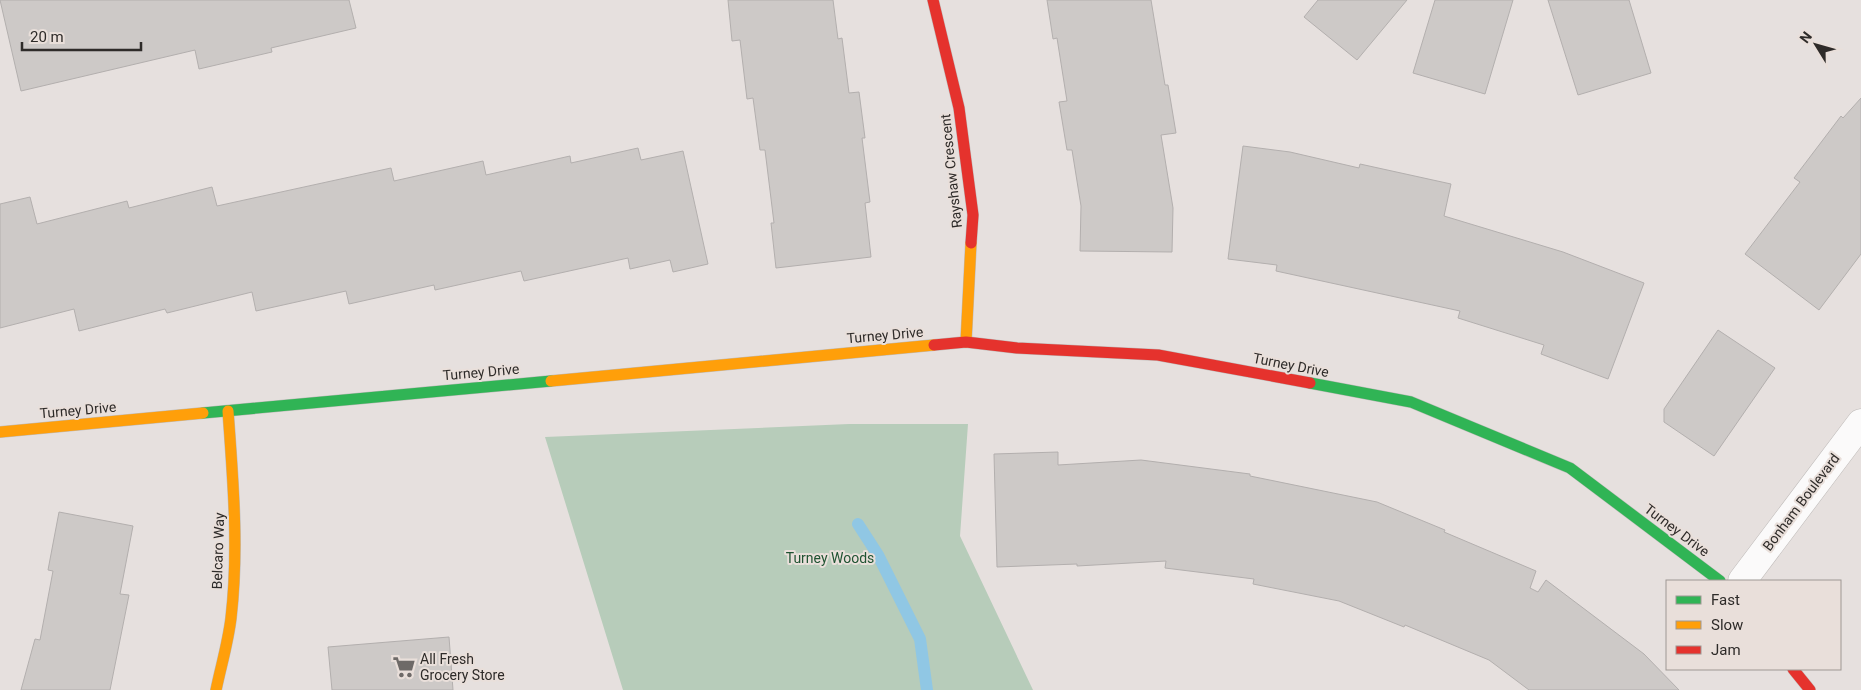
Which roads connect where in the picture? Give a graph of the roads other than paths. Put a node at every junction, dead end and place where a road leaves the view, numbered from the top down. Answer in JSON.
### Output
{"nodes":[{"id":1,"x":933,"y":0,"type":"edge"},
{"id":2,"x":966,"y":342,"type":"junction"},
{"id":3,"x":228,"y":411,"type":"junction"},
{"id":4,"x":1861,"y":423,"type":"edge"},
{"id":5,"x":0,"y":432,"type":"edge"},
{"id":6,"x":1719,"y":580,"type":"edge"},
{"id":7,"x":1743,"y":580,"type":"edge"},
{"id":8,"x":1794,"y":670,"type":"edge"},
{"id":9,"x":216,"y":690,"type":"edge"},
{"id":10,"x":1810,"y":690,"type":"edge"}],
"edges":[{"from":1,"to":2,"type":"street","name":"Rayshaw Crescent"},
{"from":2,"to":3,"type":"street","name":"Turney Drive"},
{"from":2,"to":6,"type":"street","name":"Turney Drive"},
{"from":3,"to":5,"type":"street","name":"Turney Drive"},
{"from":3,"to":9,"type":"street","name":"Belcaro Way"},
{"from":4,"to":7,"type":"street","name":"Bonham Boulevard"},
{"from":8,"to":10,"type":"street"}]}
